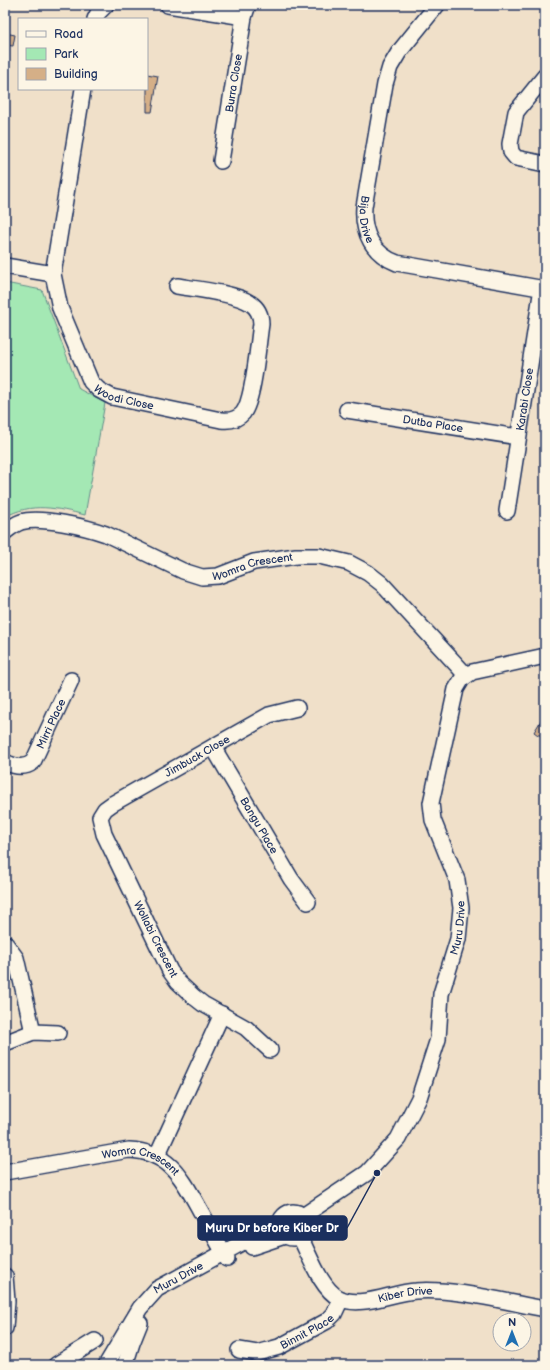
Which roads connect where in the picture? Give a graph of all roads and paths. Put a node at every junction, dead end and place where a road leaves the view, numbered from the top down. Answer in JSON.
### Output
{"nodes":[{"id":1,"x":168,"y":5,"type":"edge"},
{"id":2,"x":437,"y":5,"type":"edge"},
{"id":3,"x":246,"y":11,"type":"edge"},
{"id":4,"x":545,"y":76,"type":"edge"},
{"id":5,"x":83,"y":90,"type":"edge"},
{"id":6,"x":221,"y":161,"type":"dead end"},
{"id":7,"x":545,"y":164,"type":"edge"},
{"id":8,"x":5,"y":266,"type":"edge"},
{"id":9,"x":53,"y":274,"type":"junction"},
{"id":10,"x":177,"y":286,"type":"dead end"},
{"id":11,"x":544,"y":288,"type":"edge"},
{"id":12,"x":347,"y":410,"type":"dead end"},
{"id":13,"x":518,"y":437,"type":"junction"},
{"id":14,"x":507,"y":511,"type":"dead end"},
{"id":15,"x":5,"y":532,"type":"edge"},
{"id":16,"x":545,"y":656,"type":"edge"},
{"id":17,"x":466,"y":675,"type":"junction"},
{"id":18,"x":71,"y":680,"type":"dead end"},
{"id":19,"x":297,"y":708,"type":"dead end"},
{"id":20,"x":213,"y":747,"type":"junction"},
{"id":21,"x":5,"y":762,"type":"edge"},
{"id":22,"x":102,"y":813,"type":"joint"},
{"id":23,"x":308,"y":902,"type":"dead end"},
{"id":24,"x":5,"y":943,"type":"edge"},
{"id":25,"x":222,"y":1014,"type":"junction"},
{"id":26,"x":33,"y":1032,"type":"junction"},
{"id":27,"x":58,"y":1033,"type":"dead end"},
{"id":28,"x":5,"y":1043,"type":"edge"},
{"id":29,"x":270,"y":1050,"type":"dead end"},
{"id":30,"x":156,"y":1156,"type":"junction"},
{"id":31,"x":5,"y":1172,"type":"edge"},
{"id":32,"x":303,"y":1216,"type":"junction"},
{"id":33,"x":288,"y":1232,"type":"junction"},
{"id":34,"x":225,"y":1256,"type":"junction"},
{"id":35,"x":5,"y":1276,"type":"edge"},
{"id":36,"x":342,"y":1299,"type":"junction"},
{"id":37,"x":545,"y":1309,"type":"edge"},
{"id":38,"x":5,"y":1328,"type":"edge"},
{"id":39,"x":95,"y":1341,"type":"dead end"},
{"id":40,"x":239,"y":1350,"type":"dead end"},
{"id":41,"x":56,"y":1365,"type":"edge"},
{"id":42,"x":106,"y":1365,"type":"edge"},
{"id":43,"x":125,"y":1365,"type":"edge"}],
"edges":[{"from":1,"to":3,"type":"street"},
{"from":2,"to":11,"type":"street","name":"Bija Drive"},
{"from":3,"to":6,"type":"street","name":"Burra Close"},
{"from":4,"to":7,"type":"street"},
{"from":5,"to":9,"type":"street","name":"Woodi Close"},
{"from":8,"to":9,"type":"street"},
{"from":9,"to":10,"type":"street","name":"Woodi Close"},
{"from":11,"to":13,"type":"street","name":"Karabi Close"},
{"from":12,"to":13,"type":"street","name":"Dutba Place"},
{"from":13,"to":14,"type":"street","name":"Karabi Close"},
{"from":15,"to":17,"type":"street","name":"Womra Crescent"},
{"from":16,"to":17,"type":"street"},
{"from":17,"to":32,"type":"street","name":"Muru Drive"},
{"from":18,"to":21,"type":"street","name":"Mirri Place"},
{"from":19,"to":20,"type":"street","name":"Jimbuck Close"},
{"from":20,"to":22,"type":"street","name":"Jimbuck Close"},
{"from":20,"to":23,"type":"street","name":"Bangu Place"},
{"from":22,"to":25,"type":"street","name":"Wollabi Crescent"},
{"from":24,"to":26,"type":"street"},
{"from":25,"to":29,"type":"street","name":"Wollabi Crescent"},
{"from":25,"to":30,"type":"street"},
{"from":26,"to":27,"type":"street"},
{"from":26,"to":28,"type":"street"},
{"from":30,"to":31,"type":"street","name":"Womra Crescent"},
{"from":30,"to":34,"type":"street","name":"Womra Crescent"},
{"from":32,"to":33,"type":"street"},
{"from":32,"to":33,"type":"street","name":"Muru Drive"},
{"from":33,"to":34,"type":"street","name":"Muru Drive"},
{"from":33,"to":36,"type":"street","name":"Kiber Drive"},
{"from":34,"to":42,"type":"street","name":"Muru Drive"},
{"from":34,"to":43,"type":"street","name":"Muru Drive"},
{"from":35,"to":38,"type":"street"},
{"from":36,"to":37,"type":"street","name":"Kiber Drive"},
{"from":36,"to":40,"type":"street","name":"Binnit Place"},
{"from":39,"to":41,"type":"street"}]}
